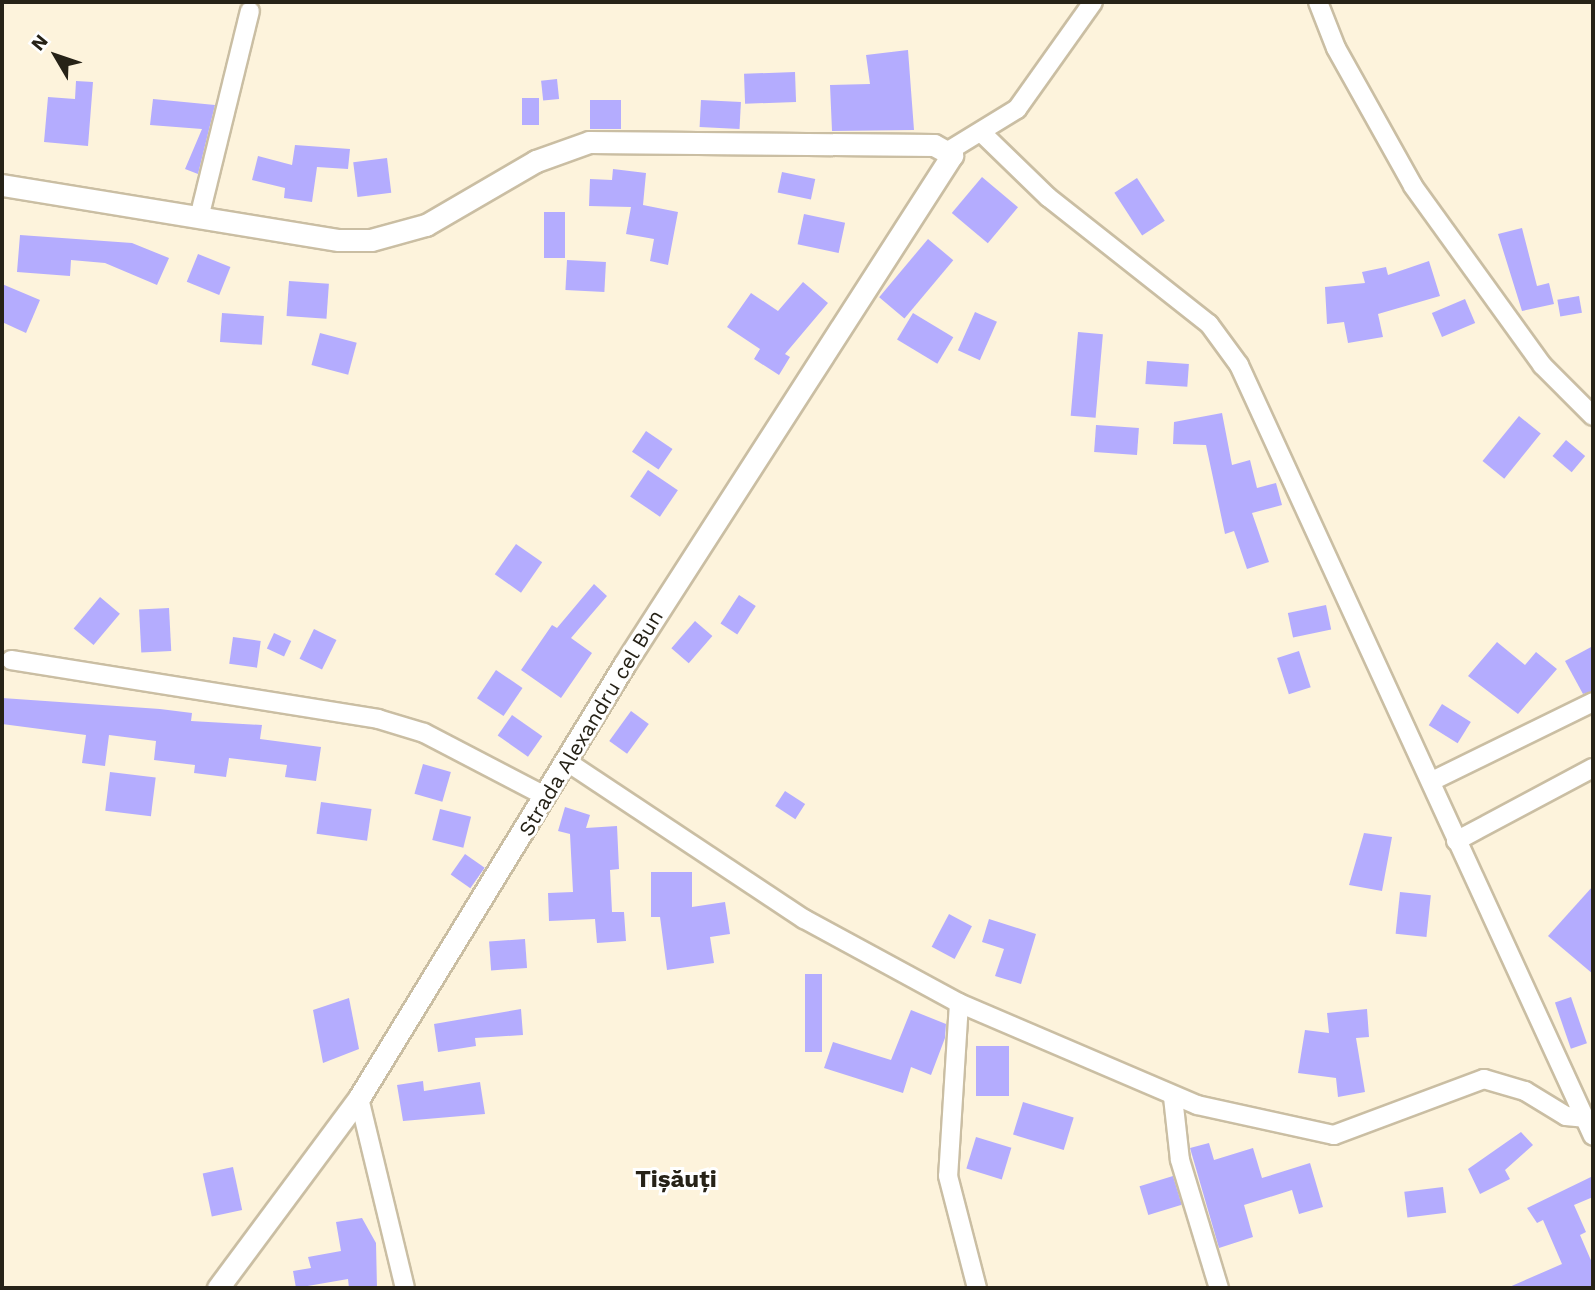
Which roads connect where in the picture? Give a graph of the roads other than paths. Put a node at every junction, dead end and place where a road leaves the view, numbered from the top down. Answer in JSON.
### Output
{"nodes":[{"id":1,"x":1093,"y":2,"type":"edge"},
{"id":2,"x":1318,"y":2,"type":"edge"},
{"id":3,"x":250,"y":11,"type":"dead end"},
{"id":4,"x":984,"y":135,"type":"junction"},
{"id":5,"x":950,"y":150,"type":"junction"},
{"id":6,"x":2,"y":185,"type":"edge"},
{"id":7,"x":200,"y":214,"type":"junction"},
{"id":8,"x":1593,"y":415,"type":"edge"},
{"id":9,"x":11,"y":660,"type":"dead end"},
{"id":10,"x":1593,"y":702,"type":"edge"},
{"id":11,"x":566,"y":761,"type":"junction"},
{"id":12,"x":1593,"y":768,"type":"edge"},
{"id":13,"x":1432,"y":780,"type":"junction"},
{"id":14,"x":545,"y":796,"type":"junction"},
{"id":15,"x":1456,"y":841,"type":"junction"},
{"id":16,"x":959,"y":1003,"type":"junction"},
{"id":17,"x":1173,"y":1097,"type":"junction"},
{"id":18,"x":359,"y":1098,"type":"junction"},
{"id":19,"x":1584,"y":1118,"type":"junction"},
{"id":20,"x":1593,"y":1136,"type":"edge"},
{"id":21,"x":218,"y":1288,"type":"edge"},
{"id":22,"x":405,"y":1288,"type":"edge"},
{"id":23,"x":977,"y":1288,"type":"edge"},
{"id":24,"x":1219,"y":1288,"type":"edge"}],
"edges":[{"from":1,"to":4,"type":"street"},
{"from":2,"to":8,"type":"street"},
{"from":3,"to":7,"type":"street"},
{"from":4,"to":5,"type":"street"},
{"from":4,"to":13,"type":"street"},
{"from":5,"to":7,"type":"street"},
{"from":5,"to":11,"type":"street","name":"Strada Alexandru cel Bun"},
{"from":6,"to":7,"type":"street"},
{"from":9,"to":14,"type":"street"},
{"from":10,"to":13,"type":"street"},
{"from":11,"to":14,"type":"street","name":"Strada Alexandru cel Bun"},
{"from":11,"to":16,"type":"street"},
{"from":12,"to":15,"type":"street"},
{"from":13,"to":15,"type":"street"},
{"from":14,"to":18,"type":"street","name":"Strada Alexandru cel Bun"},
{"from":15,"to":19,"type":"street"},
{"from":16,"to":17,"type":"street"},
{"from":16,"to":23,"type":"street"},
{"from":17,"to":19,"type":"street"},
{"from":17,"to":24,"type":"street"},
{"from":18,"to":21,"type":"street","name":"Strada Alexandru cel Bun"},
{"from":18,"to":22,"type":"street"},
{"from":19,"to":20,"type":"street"}]}
